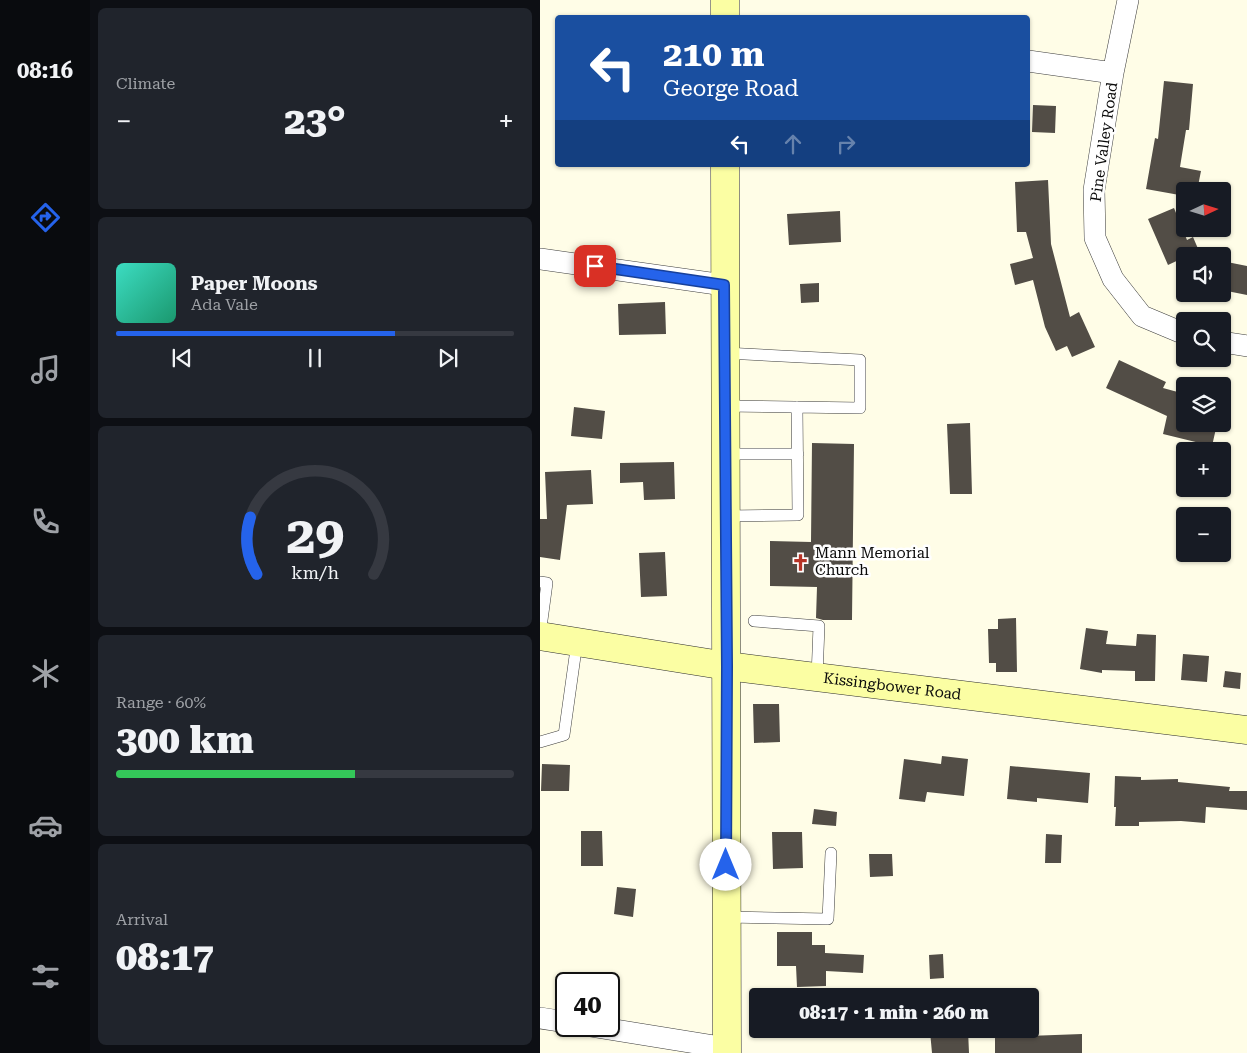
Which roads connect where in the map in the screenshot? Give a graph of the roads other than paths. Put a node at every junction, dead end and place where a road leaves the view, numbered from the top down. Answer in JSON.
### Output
{"nodes":[{"id":1,"x":725,"y":0,"type":"edge"},
{"id":2,"x":1128,"y":0,"type":"edge"},
{"id":3,"x":725,"y":15,"type":"edge"},
{"id":4,"x":1030,"y":61,"type":"edge"},
{"id":5,"x":1113,"y":72,"type":"junction"},
{"id":6,"x":725,"y":167,"type":"edge"},
{"id":7,"x":540,"y":258,"type":"edge"},
{"id":8,"x":724,"y":285,"type":"junction"},
{"id":9,"x":1176,"y":330,"type":"edge"},
{"id":10,"x":1231,"y":343,"type":"edge"},
{"id":11,"x":1247,"y":346,"type":"edge"},
{"id":12,"x":725,"y":353,"type":"junction"},
{"id":13,"x":725,"y":406,"type":"junction"},
{"id":14,"x":797,"y":407,"type":"junction"},
{"id":15,"x":725,"y":454,"type":"junction"},
{"id":16,"x":798,"y":454,"type":"junction"},
{"id":17,"x":726,"y":516,"type":"junction"},
{"id":18,"x":540,"y":582,"type":"edge"},
{"id":19,"x":754,"y":621,"type":"dead end"},
{"id":20,"x":540,"y":635,"type":"edge"},
{"id":21,"x":577,"y":642,"type":"junction"},
{"id":22,"x":727,"y":666,"type":"junction"},
{"id":23,"x":817,"y":677,"type":"junction"},
{"id":24,"x":1247,"y":730,"type":"edge"},
{"id":25,"x":540,"y":742,"type":"edge"},
{"id":26,"x":831,"y":853,"type":"dead end"},
{"id":27,"x":726,"y":917,"type":"junction"},
{"id":28,"x":540,"y":1018,"type":"edge"},
{"id":29,"x":555,"y":1020,"type":"edge"},
{"id":30,"x":620,"y":1031,"type":"edge"},
{"id":31,"x":727,"y":1051,"type":"edge"}],
"edges":[{"from":1,"to":3,"type":"street"},
{"from":2,"to":5,"type":"street","name":"Pine Valley Road"},
{"from":4,"to":5,"type":"street"},
{"from":5,"to":9,"type":"street","name":"Pine Valley Road"},
{"from":6,"to":8,"type":"street"},
{"from":7,"to":8,"type":"street"},
{"from":8,"to":12,"type":"street"},
{"from":10,"to":11,"type":"street"},
{"from":12,"to":13,"type":"street"},
{"from":12,"to":14,"type":"lane"},
{"from":13,"to":14,"type":"lane"},
{"from":13,"to":15,"type":"street"},
{"from":14,"to":16,"type":"lane"},
{"from":15,"to":16,"type":"lane"},
{"from":15,"to":17,"type":"street"},
{"from":16,"to":17,"type":"lane"},
{"from":17,"to":22,"type":"street"},
{"from":18,"to":20,"type":"lane"},
{"from":19,"to":23,"type":"lane"},
{"from":20,"to":21,"type":"street","name":"Kissingbower Road"},
{"from":21,"to":22,"type":"street","name":"Kissingbower Road"},
{"from":21,"to":25,"type":"lane"},
{"from":22,"to":23,"type":"street","name":"Kissingbower Road"},
{"from":22,"to":27,"type":"street"},
{"from":23,"to":24,"type":"street","name":"Kissingbower Road"},
{"from":26,"to":27,"type":"lane"},
{"from":27,"to":31,"type":"street"},
{"from":28,"to":29,"type":"street"},
{"from":30,"to":31,"type":"street"}]}
